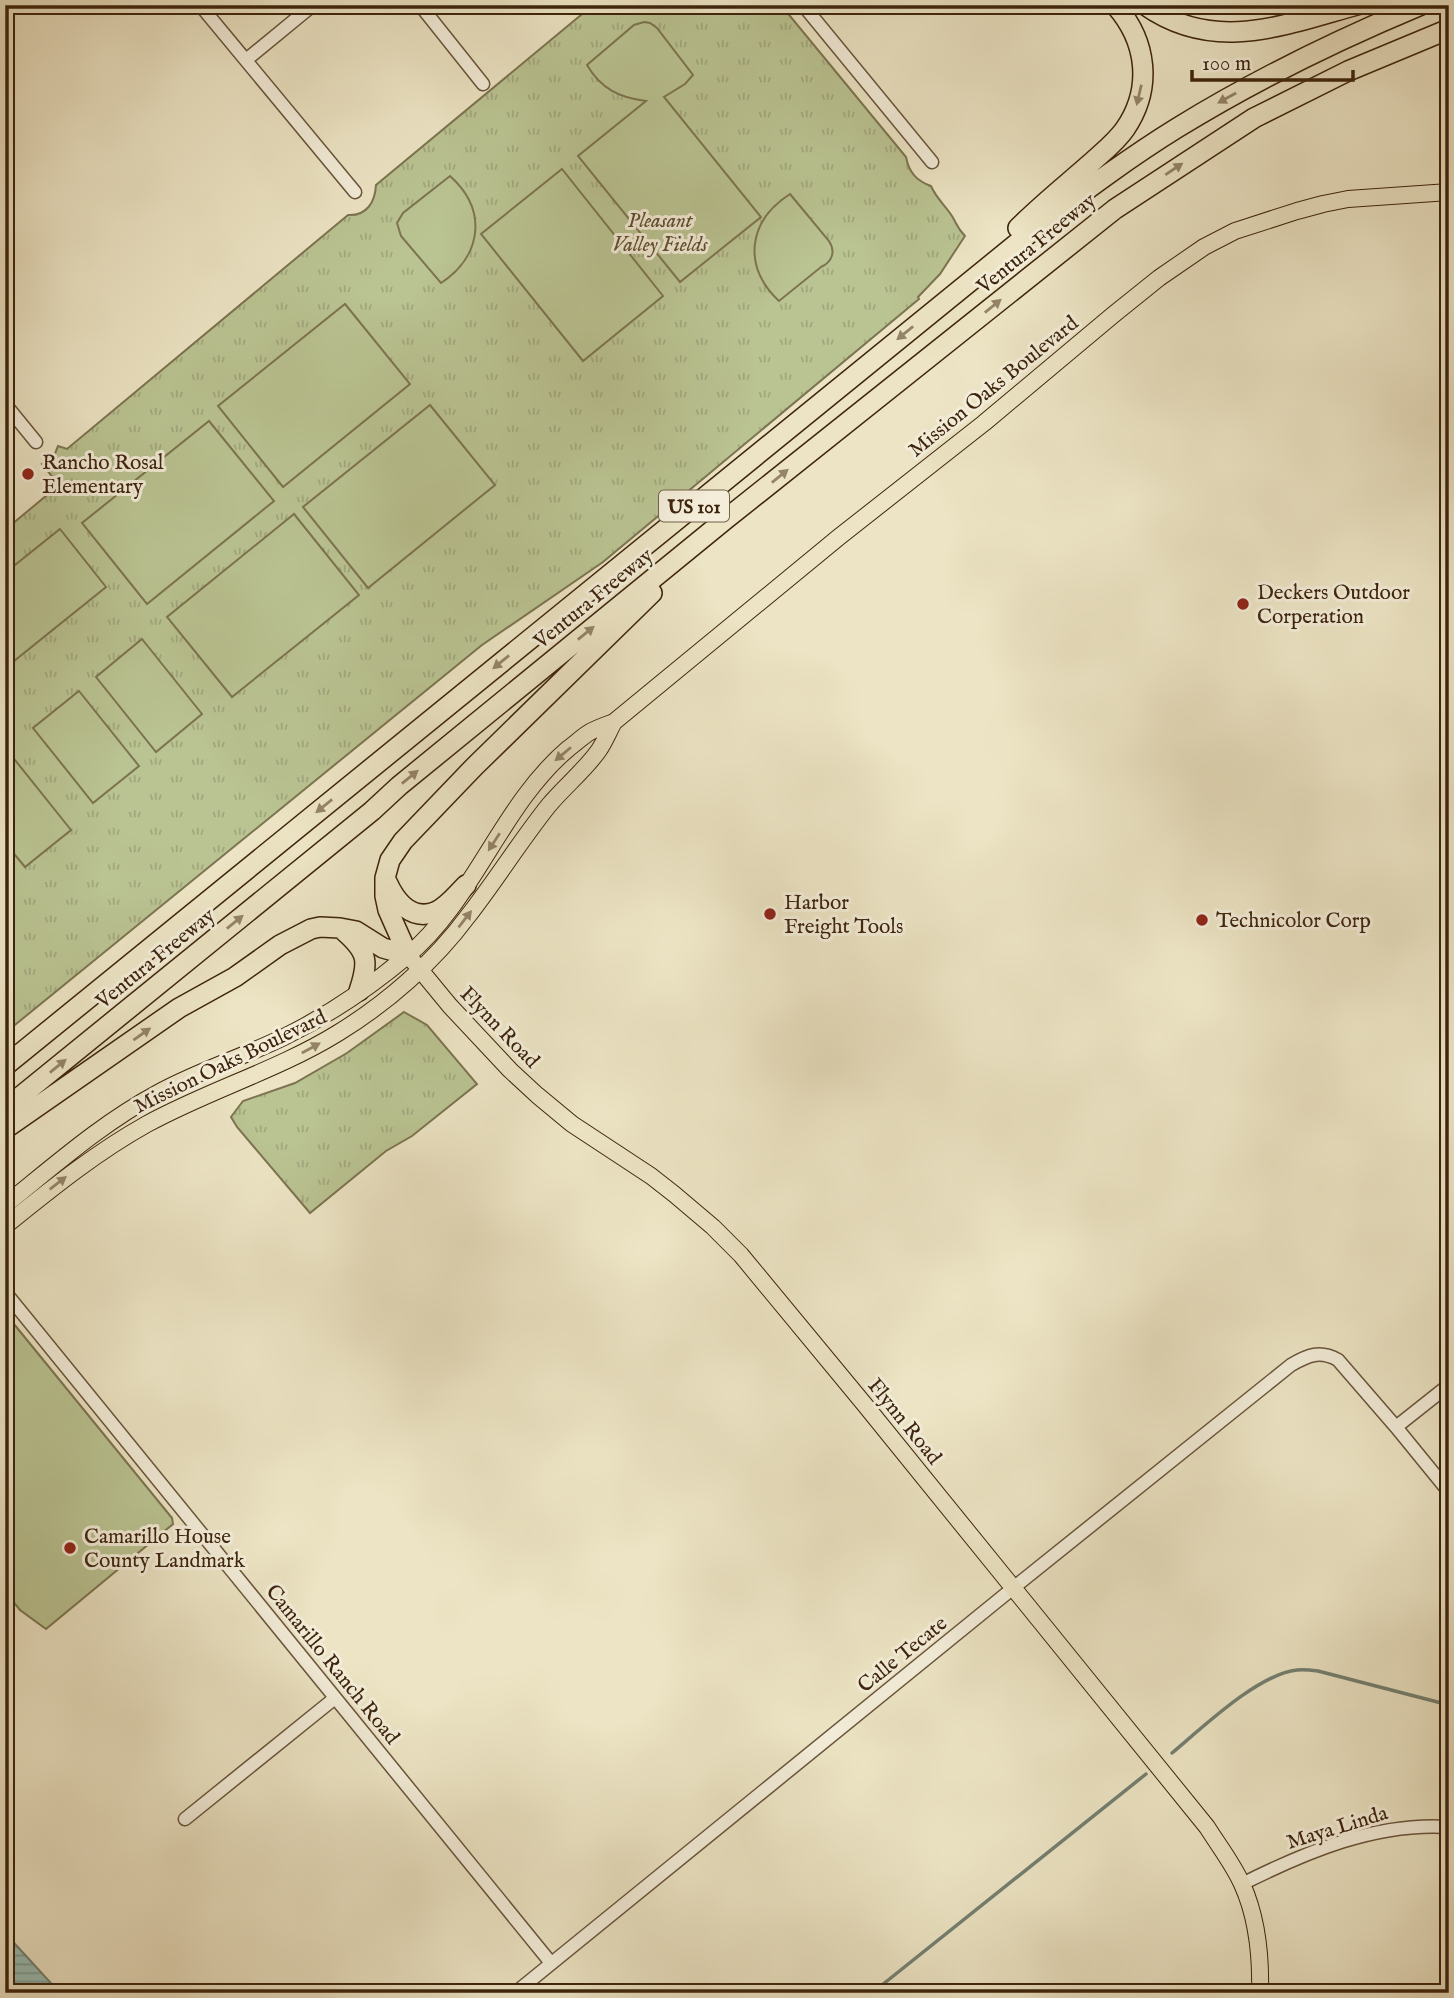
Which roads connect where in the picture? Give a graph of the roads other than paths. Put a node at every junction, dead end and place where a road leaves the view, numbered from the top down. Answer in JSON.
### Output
{"nodes":[{"id":1,"x":200,"y":5,"type":"edge"},
{"id":2,"x":313,"y":5,"type":"edge"},
{"id":3,"x":420,"y":5,"type":"edge"},
{"id":4,"x":803,"y":5,"type":"edge"},
{"id":5,"x":1115,"y":5,"type":"edge"},
{"id":6,"x":1145,"y":5,"type":"edge"},
{"id":7,"x":1357,"y":5,"type":"edge"},
{"id":8,"x":1421,"y":5,"type":"edge"},
{"id":9,"x":1449,"y":29,"type":"edge"},
{"id":10,"x":246,"y":60,"type":"junction"},
{"id":11,"x":483,"y":84,"type":"dead end"},
{"id":12,"x":932,"y":162,"type":"dead end"},
{"id":13,"x":355,"y":192,"type":"dead end"},
{"id":14,"x":1449,"y":192,"type":"edge"},
{"id":15,"x":940,"y":305,"type":"junction"},
{"id":16,"x":5,"y":404,"type":"edge"},
{"id":17,"x":36,"y":442,"type":"dead end"},
{"id":18,"x":726,"y":519,"type":"junction"},
{"id":19,"x":614,"y":722,"type":"junction"},
{"id":20,"x":385,"y":878,"type":"junction"},
{"id":21,"x":466,"y":886,"type":"junction"},
{"id":22,"x":340,"y":928,"type":"junction"},
{"id":23,"x":414,"y":962,"type":"junction"},
{"id":24,"x":359,"y":991,"type":"junction"},
{"id":25,"x":5,"y":1066,"type":"edge"},
{"id":26,"x":5,"y":1109,"type":"edge"},
{"id":27,"x":5,"y":1129,"type":"edge"},
{"id":28,"x":5,"y":1205,"type":"edge"},
{"id":29,"x":5,"y":1226,"type":"edge"},
{"id":30,"x":5,"y":1292,"type":"edge"},
{"id":31,"x":1449,"y":1385,"type":"edge"},
{"id":32,"x":1396,"y":1427,"type":"junction"},
{"id":33,"x":1449,"y":1492,"type":"edge"},
{"id":34,"x":1012,"y":1589,"type":"junction"},
{"id":35,"x":335,"y":1698,"type":"junction"},
{"id":36,"x":185,"y":1819,"type":"dead end"},
{"id":37,"x":1449,"y":1826,"type":"edge"},
{"id":38,"x":1242,"y":1884,"type":"junction"},
{"id":39,"x":551,"y":1963,"type":"junction"},
{"id":40,"x":515,"y":1993,"type":"edge"},
{"id":41,"x":1260,"y":1993,"type":"edge"}],
"edges":[{"from":1,"to":10,"type":"street"},
{"from":2,"to":10,"type":"street"},
{"from":3,"to":11,"type":"street"},
{"from":4,"to":12,"type":"street"},
{"from":5,"to":15,"type":"highway","one_way":true},
{"from":6,"to":7,"type":"highway"},
{"from":8,"to":15,"type":"highway","name":"Ventura Freeway","number":"US 101","one_way":true},
{"from":18,"to":9,"type":"highway","name":"Ventura Freeway","number":"US 101","one_way":true},
{"from":10,"to":13,"type":"street"},
{"from":14,"to":19,"type":"main road","name":"Mission Oaks Boulevard"},
{"from":15,"to":25,"type":"highway","name":"Ventura Freeway","number":"US 101","one_way":true},
{"from":16,"to":17,"type":"street"},
{"from":18,"to":20,"type":"highway"},
{"from":26,"to":18,"type":"highway","name":"Ventura Freeway","number":"US 101","one_way":true},
{"from":19,"to":21,"type":"main road","name":"Mission Oaks Boulevard","one_way":true},
{"from":23,"to":19,"type":"main road","name":"Mission Oaks Boulevard","one_way":true},
{"from":20,"to":21,"type":"highway"},
{"from":20,"to":23,"type":"highway"},
{"from":21,"to":23,"type":"main road","name":"Mission Oaks Boulevard"},
{"from":22,"to":23,"type":"highway"},
{"from":22,"to":24,"type":"highway"},
{"from":27,"to":22,"type":"highway","one_way":true},
{"from":23,"to":24,"type":"main road","name":"Mission Oaks Boulevard"},
{"from":29,"to":23,"type":"main road","name":"Mission Oaks Boulevard","one_way":true},
{"from":23,"to":34,"type":"main road","name":"Flynn Road"},
{"from":24,"to":28,"type":"main road","name":"Mission Oaks Boulevard"},
{"from":30,"to":35,"type":"street","name":"Camarillo Ranch Road"},
{"from":31,"to":32,"type":"street"},
{"from":32,"to":33,"type":"street"},
{"from":32,"to":34,"type":"street","name":"Calle Tecate"},
{"from":34,"to":38,"type":"main road","name":"Flynn Road"},
{"from":34,"to":39,"type":"street","name":"Calle Tecate"},
{"from":35,"to":36,"type":"street"},
{"from":35,"to":39,"type":"street","name":"Camarillo Ranch Road"},
{"from":37,"to":38,"type":"street","name":"Maya Linda"},
{"from":38,"to":41,"type":"main road","name":"Flynn Road"},
{"from":39,"to":40,"type":"street","name":"Calle Tecate"}]}
